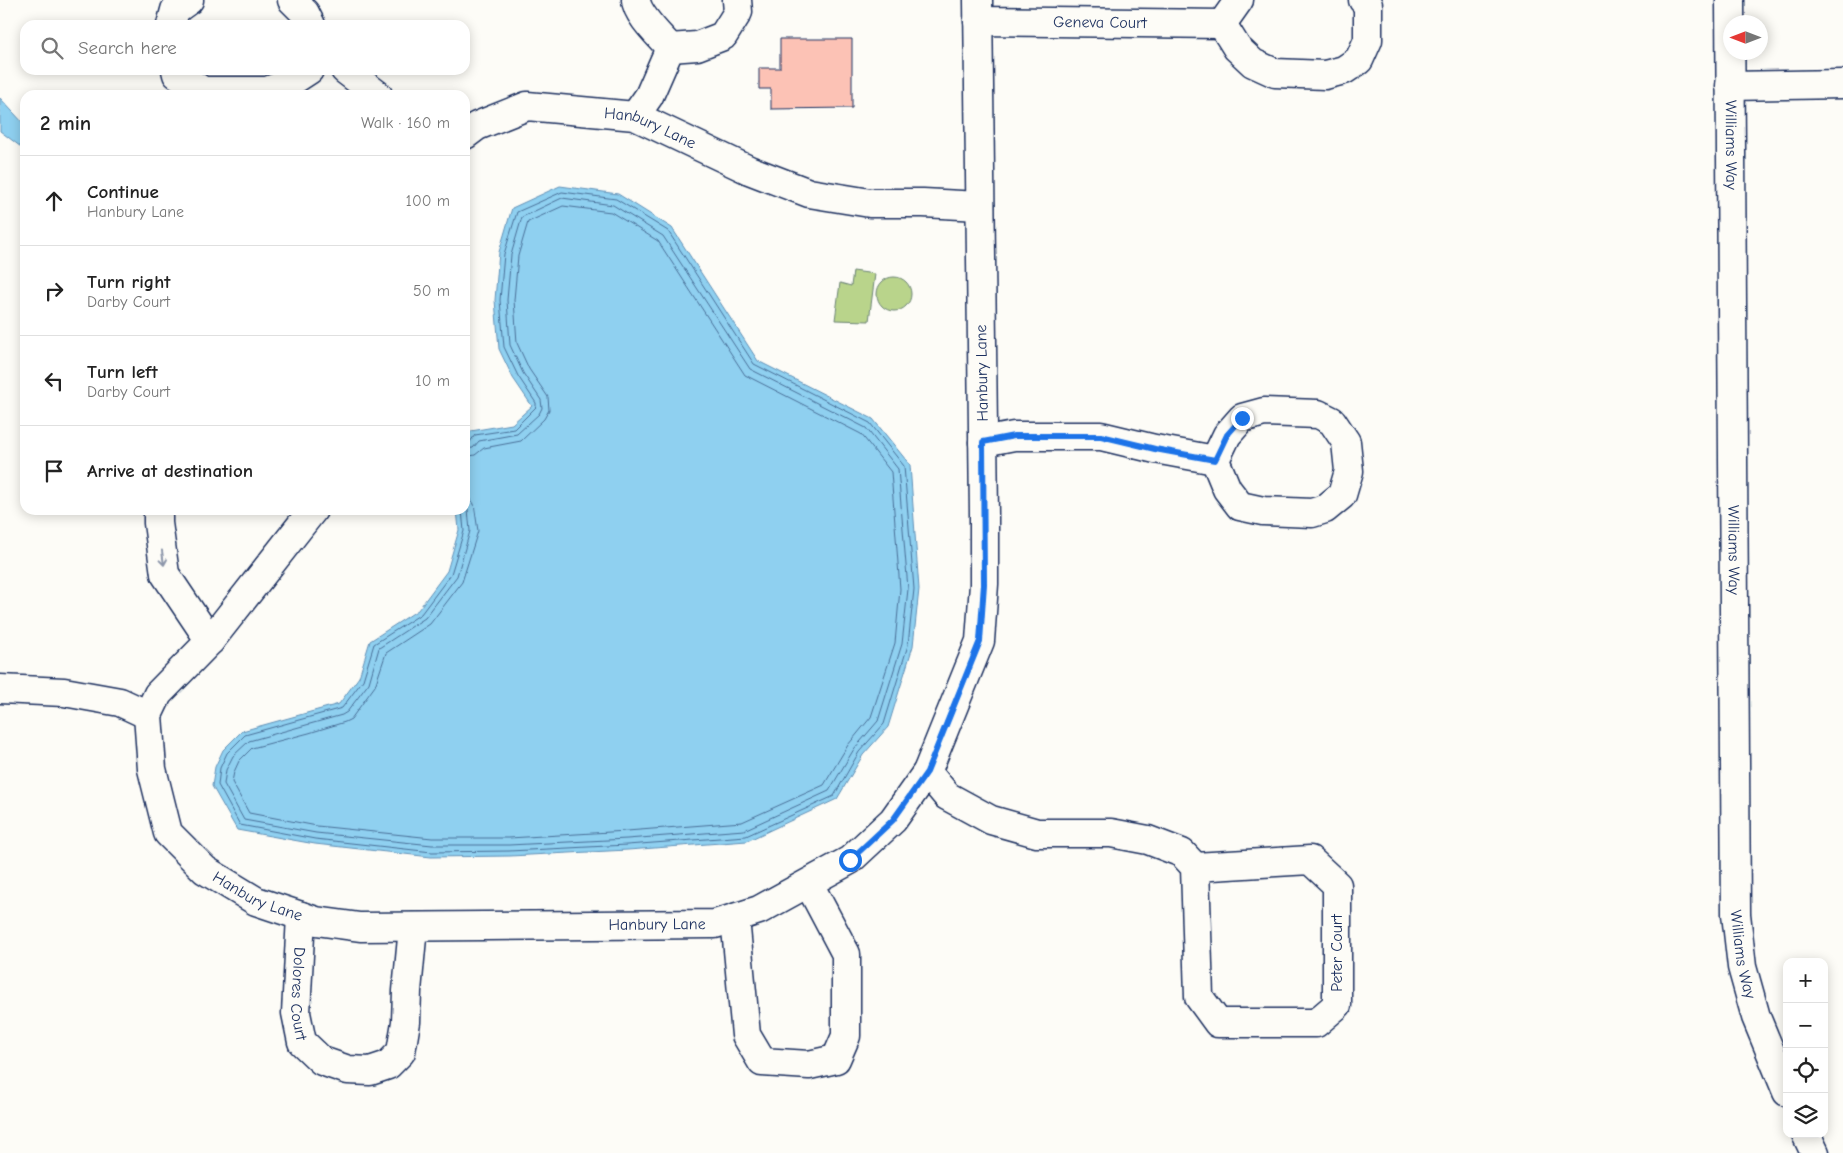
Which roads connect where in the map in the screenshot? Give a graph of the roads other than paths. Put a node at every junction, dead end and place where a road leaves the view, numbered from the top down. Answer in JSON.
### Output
{"nodes":[{"id":1,"x":189,"y":0,"type":"edge"},
{"id":2,"x":292,"y":0,"type":"edge"},
{"id":3,"x":636,"y":0,"type":"edge"},
{"id":4,"x":737,"y":0,"type":"edge"},
{"id":5,"x":1239,"y":0,"type":"edge"},
{"id":6,"x":1363,"y":0,"type":"edge"},
{"id":7,"x":1730,"y":0,"type":"edge"},
{"id":8,"x":978,"y":11,"type":"edge"},
{"id":9,"x":172,"y":20,"type":"edge"},
{"id":10,"x":308,"y":20,"type":"edge"},
{"id":11,"x":1222,"y":24,"type":"junction"},
{"id":12,"x":670,"y":48,"type":"junction"},
{"id":13,"x":179,"y":75,"type":"edge"},
{"id":14,"x":301,"y":75,"type":"edge"},
{"id":15,"x":352,"y":75,"type":"edge"},
{"id":16,"x":1843,"y":84,"type":"edge"},
{"id":17,"x":1730,"y":86,"type":"junction"},
{"id":18,"x":201,"y":90,"type":"edge"},
{"id":19,"x":270,"y":90,"type":"edge"},
{"id":20,"x":371,"y":90,"type":"edge"},
{"id":21,"x":635,"y":116,"type":"junction"},
{"id":22,"x":470,"y":131,"type":"edge"},
{"id":23,"x":980,"y":206,"type":"junction"},
{"id":24,"x":983,"y":442,"type":"junction"},
{"id":25,"x":1215,"y":460,"type":"junction"},
{"id":26,"x":158,"y":515,"type":"edge"},
{"id":27,"x":309,"y":515,"type":"edge"},
{"id":28,"x":210,"y":641,"type":"junction"},
{"id":29,"x":0,"y":689,"type":"edge"},
{"id":30,"x":148,"y":715,"type":"junction"},
{"id":31,"x":927,"y":772,"type":"junction"},
{"id":32,"x":1195,"y":866,"type":"junction"},
{"id":33,"x":809,"y":884,"type":"junction"},
{"id":34,"x":301,"y":916,"type":"junction"},
{"id":35,"x":735,"y":918,"type":"junction"},
{"id":36,"x":413,"y":927,"type":"junction"},
{"id":37,"x":1783,"y":1082,"type":"edge"},
{"id":38,"x":1808,"y":1138,"type":"edge"},
{"id":39,"x":1815,"y":1153,"type":"edge"}],
"edges":[{"from":1,"to":9,"type":"street"},
{"from":2,"to":10,"type":"street"},
{"from":3,"to":12,"type":"street"},
{"from":4,"to":12,"type":"street"},
{"from":5,"to":11,"type":"street"},
{"from":6,"to":11,"type":"street"},
{"from":7,"to":17,"type":"street","name":"Williams Way"},
{"from":8,"to":11,"type":"street","name":"Geneva Court"},
{"from":8,"to":23,"type":"street","name":"Hanbury Lane"},
{"from":12,"to":21,"type":"street"},
{"from":13,"to":18,"type":"street"},
{"from":14,"to":19,"type":"street"},
{"from":15,"to":20,"type":"street"},
{"from":16,"to":17,"type":"street"},
{"from":17,"to":37,"type":"street","name":"Williams Way"},
{"from":21,"to":22,"type":"street","name":"Hanbury Lane"},
{"from":21,"to":23,"type":"street","name":"Hanbury Lane"},
{"from":23,"to":24,"type":"street","name":"Hanbury Lane"},
{"from":24,"to":25,"type":"street"},
{"from":24,"to":31,"type":"street","name":"Hanbury Lane"},
{"from":25,"to":25,"type":"street"},
{"from":26,"to":28,"type":"street","one_way":true},
{"from":27,"to":28,"type":"street"},
{"from":28,"to":30,"type":"street"},
{"from":29,"to":30,"type":"street"},
{"from":30,"to":34,"type":"street","name":"Hanbury Lane"},
{"from":31,"to":32,"type":"street"},
{"from":31,"to":33,"type":"street","name":"Hanbury Lane"},
{"from":32,"to":32,"type":"street","name":"Peter Court"},
{"from":33,"to":35,"type":"street","name":"Hanbury Lane"},
{"from":33,"to":35,"type":"street"},
{"from":34,"to":36,"type":"street","name":"Hanbury Lane"},
{"from":34,"to":36,"type":"street","name":"Dolores Court"},
{"from":35,"to":36,"type":"street","name":"Hanbury Lane"},
{"from":38,"to":39,"type":"street"}]}
